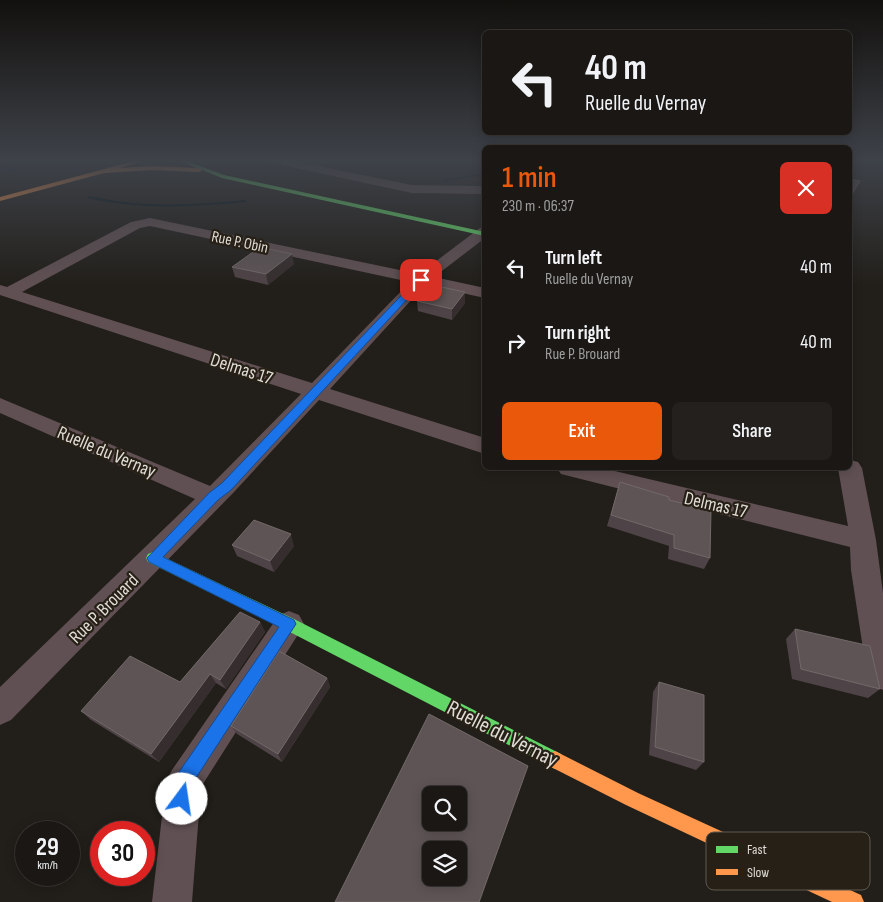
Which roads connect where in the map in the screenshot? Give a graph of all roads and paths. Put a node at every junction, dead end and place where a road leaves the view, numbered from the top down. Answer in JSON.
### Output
{"nodes":[{"id":1,"x":340,"y":202,"type":"edge"},
{"id":2,"x":482,"y":232,"type":"edge"},
{"id":3,"x":482,"y":234,"type":"edge"},
{"id":4,"x":421,"y":280,"type":"junction"},
{"id":5,"x":5,"y":291,"type":"edge"},
{"id":6,"x":482,"y":293,"type":"edge"},
{"id":7,"x":315,"y":392,"type":"junction"},
{"id":8,"x":6,"y":414,"type":"edge"},
{"id":9,"x":482,"y":445,"type":"edge"},
{"id":10,"x":577,"y":470,"type":"edge"},
{"id":11,"x":850,"y":470,"type":"edge"},
{"id":12,"x":213,"y":497,"type":"junction"},
{"id":13,"x":863,"y":540,"type":"junction"},
{"id":14,"x":153,"y":558,"type":"junction"},
{"id":15,"x":289,"y":624,"type":"junction"},
{"id":16,"x":883,"y":675,"type":"edge"},
{"id":17,"x":0,"y":709,"type":"edge"},
{"id":18,"x":706,"y":833,"type":"edge"},
{"id":19,"x":828,"y":890,"type":"edge"},
{"id":20,"x":172,"y":902,"type":"edge"},
{"id":21,"x":854,"y":902,"type":"edge"}],
"edges":[{"from":1,"to":2,"type":"main road"},
{"from":3,"to":4,"type":"street","name":"Rue P. Brouard"},
{"from":4,"to":5,"type":"street","name":"Rue P. Obin"},
{"from":4,"to":6,"type":"street","name":"Rue P. Obin"},
{"from":4,"to":7,"type":"street","name":"Rue P. Brouard"},
{"from":5,"to":7,"type":"street","name":"Delmas 17"},
{"from":7,"to":9,"type":"street","name":"Delmas 17"},
{"from":7,"to":12,"type":"street","name":"Rue P. Brouard"},
{"from":8,"to":12,"type":"street","name":"Ruelle du Vernay"},
{"from":10,"to":13,"type":"street","name":"Delmas 17"},
{"from":11,"to":13,"type":"street"},
{"from":12,"to":14,"type":"street","name":"Rue P. Brouard"},
{"from":13,"to":16,"type":"street"},
{"from":14,"to":15,"type":"main road","name":"Ruelle du Vernay"},
{"from":14,"to":17,"type":"street","name":"Rue P. Brouard"},
{"from":15,"to":18,"type":"main road","name":"Ruelle du Vernay"},
{"from":15,"to":20,"type":"street"},
{"from":19,"to":21,"type":"main road","name":"Ruelle du Vernay"}]}
